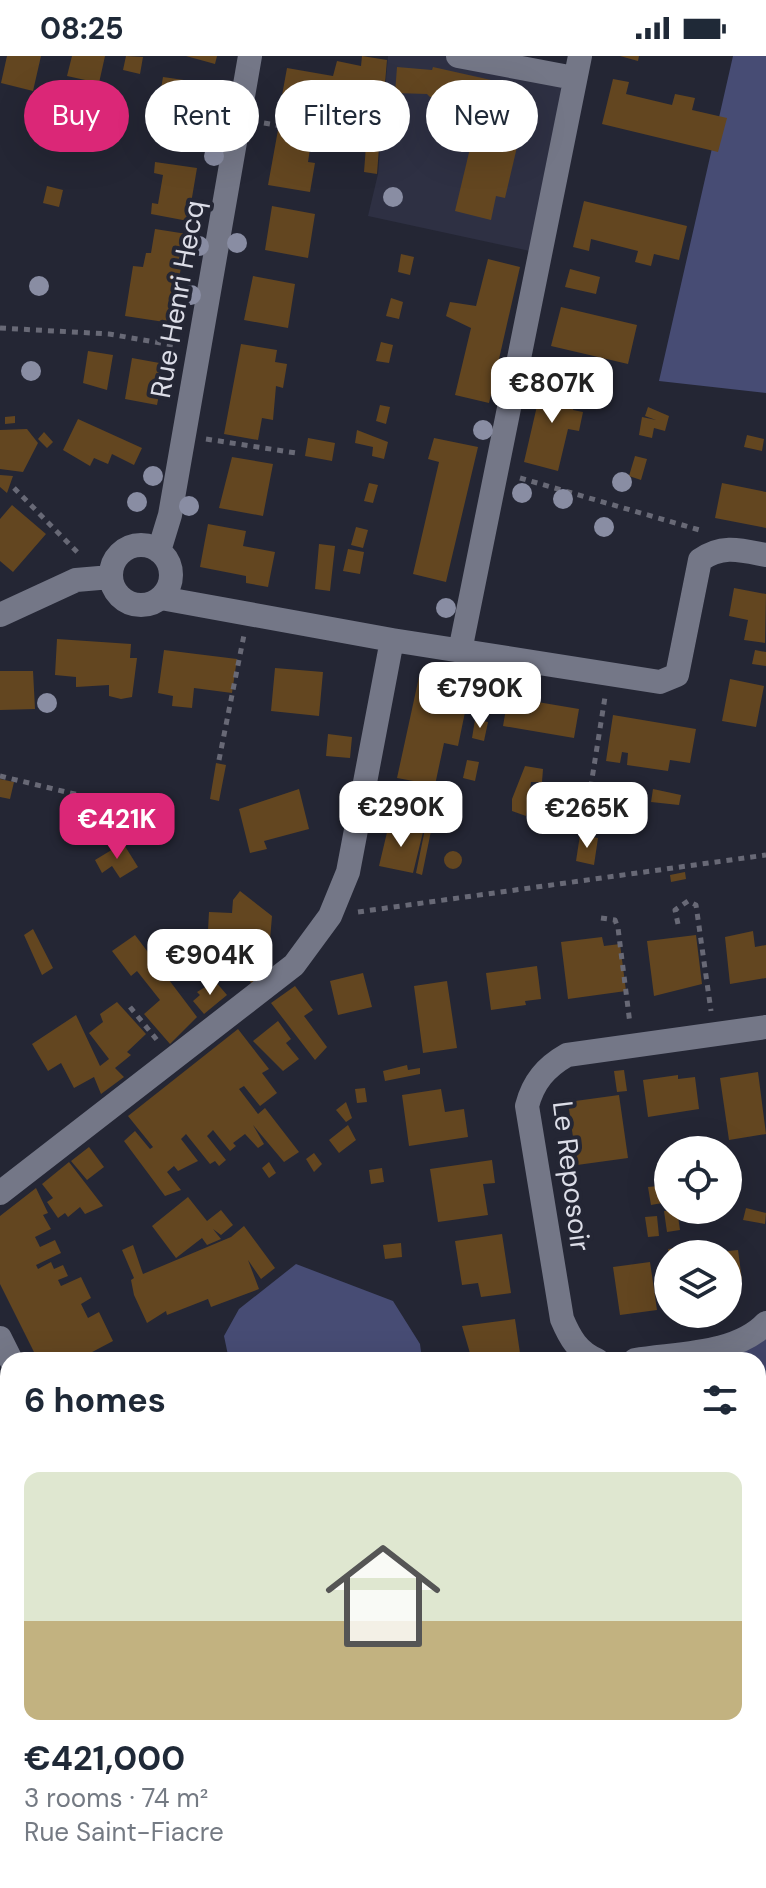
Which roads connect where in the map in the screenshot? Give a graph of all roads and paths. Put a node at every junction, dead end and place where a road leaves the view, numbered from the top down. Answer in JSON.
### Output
{"nodes":[{"id":1,"x":250,"y":56,"type":"edge"},
{"id":2,"x":458,"y":56,"type":"edge"},
{"id":3,"x":577,"y":67,"type":"edge"},
{"id":4,"x":246,"y":80,"type":"edge"},
{"id":5,"x":233,"y":152,"type":"edge"},
{"id":6,"x":0,"y":328,"type":"edge"},
{"id":7,"x":199,"y":350,"type":"junction"},
{"id":8,"x":183,"y":436,"type":"junction"},
{"id":9,"x":296,"y":453,"type":"dead end"},
{"id":10,"x":497,"y":471,"type":"junction"},
{"id":11,"x":14,"y":488,"type":"dead end"},
{"id":12,"x":729,"y":548,"type":"junction"},
{"id":13,"x":159,"y":551,"type":"junction"},
{"id":14,"x":766,"y":555,"type":"edge"},
{"id":15,"x":111,"y":577,"type":"junction"},
{"id":16,"x":161,"y":598,"type":"junction"},
{"id":17,"x":248,"y":614,"type":"junction"},
{"id":18,"x":0,"y":615,"type":"edge"},
{"id":19,"x":392,"y":640,"type":"junction"},
{"id":20,"x":460,"y":651,"type":"junction"},
{"id":21,"x":608,"y":675,"type":"junction"},
{"id":22,"x":219,"y":760,"type":"dead end"},
{"id":23,"x":0,"y":776,"type":"edge"},
{"id":24,"x":87,"y":797,"type":"dead end"},
{"id":25,"x":585,"y":823,"type":"dead end"},
{"id":26,"x":766,"y":855,"type":"edge"},
{"id":27,"x":330,"y":916,"type":"junction"},
{"id":28,"x":601,"y":918,"type":"dead end"},
{"id":29,"x":678,"y":924,"type":"dead end"},
{"id":30,"x":130,"y":1007,"type":"dead end"},
{"id":31,"x":766,"y":1027,"type":"edge"},
{"id":32,"x":714,"y":1035,"type":"junction"},
{"id":33,"x":633,"y":1046,"type":"junction"},
{"id":34,"x":173,"y":1061,"type":"junction"},
{"id":35,"x":0,"y":1193,"type":"edge"},
{"id":36,"x":766,"y":1323,"type":"edge"},
{"id":37,"x":581,"y":1352,"type":"edge"},
{"id":38,"x":686,"y":1352,"type":"edge"}],
"edges":[{"from":1,"to":4,"type":"street","name":"Rue Henri Hecq"},
{"from":2,"to":3,"type":"street"},
{"from":3,"to":10,"type":"street"},
{"from":5,"to":7,"type":"street","name":"Rue Henri Hecq"},
{"from":6,"to":7,"type":"path"},
{"from":7,"to":8,"type":"street","name":"Rue Henri Hecq"},
{"from":8,"to":9,"type":"path"},
{"from":8,"to":13,"type":"street","name":"Rue Henri Hecq"},
{"from":10,"to":12,"type":"path"},
{"from":10,"to":20,"type":"street"},
{"from":11,"to":15,"type":"path"},
{"from":12,"to":14,"type":"street"},
{"from":12,"to":21,"type":"street"},
{"from":13,"to":15,"type":"street"},
{"from":13,"to":16,"type":"street"},
{"from":15,"to":16,"type":"street"},
{"from":15,"to":18,"type":"street"},
{"from":16,"to":17,"type":"street"},
{"from":17,"to":19,"type":"street"},
{"from":17,"to":22,"type":"path"},
{"from":19,"to":20,"type":"street"},
{"from":19,"to":27,"type":"street"},
{"from":20,"to":21,"type":"street"},
{"from":21,"to":25,"type":"path"},
{"from":23,"to":24,"type":"path"},
{"from":26,"to":27,"type":"path"},
{"from":27,"to":34,"type":"street"},
{"from":28,"to":33,"type":"path"},
{"from":29,"to":32,"type":"path"},
{"from":30,"to":34,"type":"path"},
{"from":31,"to":32,"type":"street","name":"Le Reposoir"},
{"from":32,"to":33,"type":"street","name":"Le Reposoir"},
{"from":33,"to":37,"type":"street","name":"Le Reposoir"},
{"from":34,"to":35,"type":"street"},
{"from":36,"to":38,"type":"street"}]}
